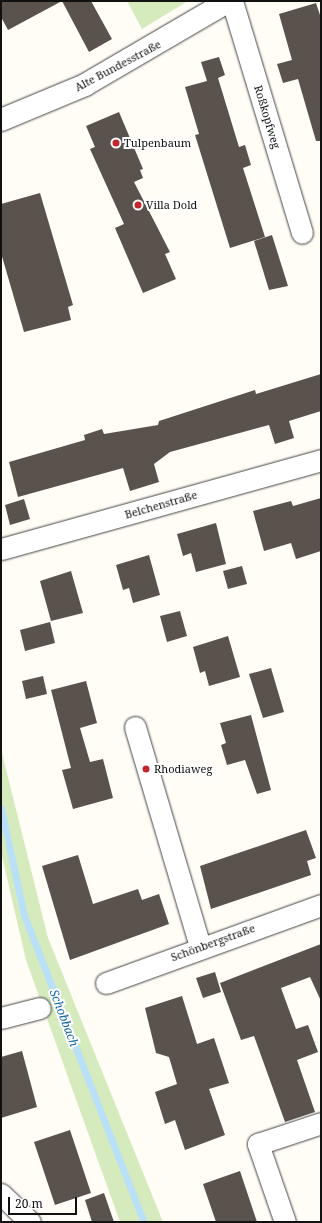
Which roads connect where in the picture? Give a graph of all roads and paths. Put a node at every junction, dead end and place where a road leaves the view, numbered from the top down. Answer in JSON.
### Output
{"nodes":[{"id":1,"x":230,"y":1,"type":"edge"},
{"id":2,"x":1,"y":120,"type":"edge"},
{"id":3,"x":302,"y":233,"type":"dead end"},
{"id":4,"x":321,"y":460,"type":"edge"},
{"id":5,"x":1,"y":549,"type":"edge"},
{"id":6,"x":135,"y":727,"type":"dead end"},
{"id":7,"x":321,"y":905,"type":"edge"},
{"id":8,"x":200,"y":947,"type":"junction"},
{"id":9,"x":106,"y":983,"type":"dead end"},
{"id":10,"x":40,"y":1008,"type":"dead end"},
{"id":11,"x":1,"y":1018,"type":"edge"},
{"id":12,"x":321,"y":1123,"type":"edge"},
{"id":13,"x":1,"y":1194,"type":"edge"},
{"id":14,"x":30,"y":1222,"type":"edge"},
{"id":15,"x":285,"y":1222,"type":"edge"}],
"edges":[{"from":1,"to":2,"type":"street","name":"Alte Bundesstraße"},
{"from":1,"to":3,"type":"street","name":"Roßkopfweg"},
{"from":4,"to":5,"type":"street","name":"Belchenstraße"},
{"from":6,"to":8,"type":"street"},
{"from":7,"to":8,"type":"street","name":"Schönbergstraße"},
{"from":8,"to":9,"type":"street","name":"Schönbergstraße"},
{"from":10,"to":11,"type":"street"},
{"from":12,"to":15,"type":"street"},
{"from":13,"to":14,"type":"street"}]}
